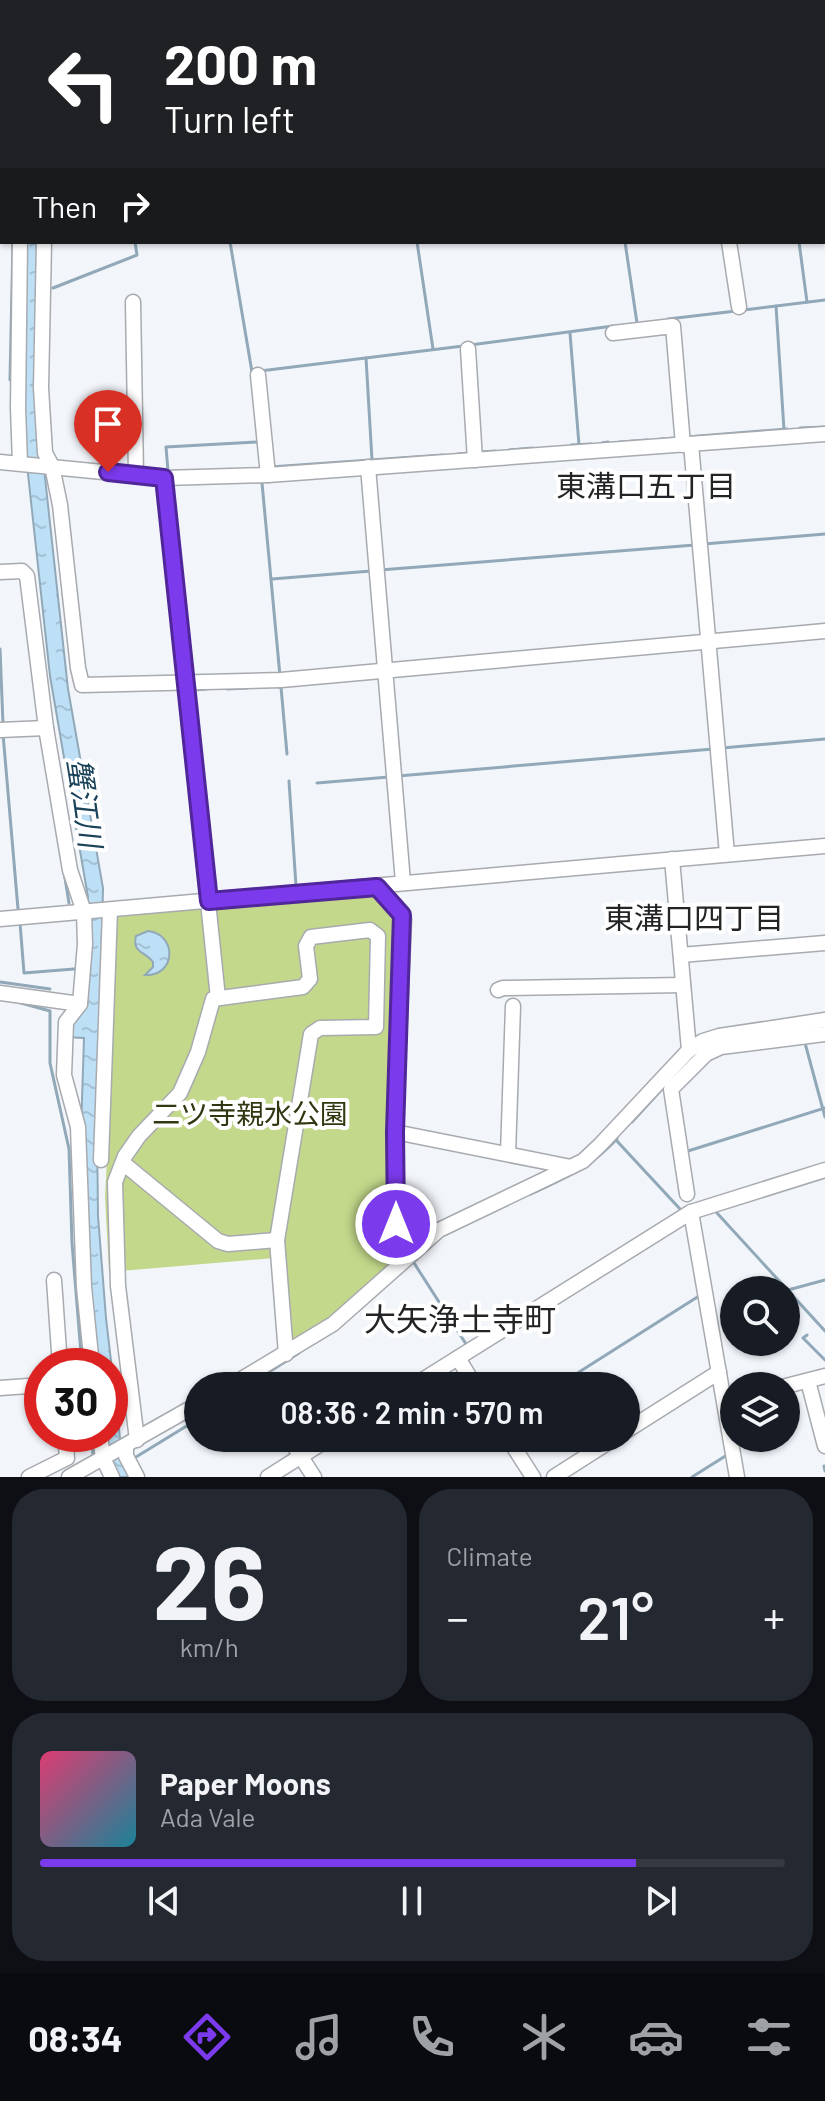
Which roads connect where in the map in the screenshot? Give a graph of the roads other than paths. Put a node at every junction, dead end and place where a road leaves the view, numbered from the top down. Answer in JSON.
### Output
{"nodes":[{"id":1,"x":20,"y":244,"type":"edge"},
{"id":2,"x":44,"y":244,"type":"edge"},
{"id":3,"x":729,"y":244,"type":"edge"},
{"id":4,"x":133,"y":302,"type":"dead end"},
{"id":5,"x":739,"y":307,"type":"dead end"},
{"id":6,"x":613,"y":333,"type":"dead end"},
{"id":7,"x":468,"y":349,"type":"dead end"},
{"id":8,"x":258,"y":375,"type":"dead end"},
{"id":9,"x":825,"y":434,"type":"edge"},
{"id":10,"x":687,"y":444,"type":"junction"},
{"id":11,"x":475,"y":460,"type":"junction"},
{"id":12,"x":0,"y":462,"type":"edge"},
{"id":13,"x":23,"y":463,"type":"junction"},
{"id":14,"x":49,"y":466,"type":"junction"},
{"id":15,"x":368,"y":467,"type":"junction"},
{"id":16,"x":136,"y":475,"type":"junction"},
{"id":17,"x":268,"y":475,"type":"junction"},
{"id":18,"x":164,"y":478,"type":"junction"},
{"id":19,"x":0,"y":572,"type":"edge"},
{"id":20,"x":825,"y":631,"type":"edge"},
{"id":21,"x":709,"y":641,"type":"junction"},
{"id":22,"x":385,"y":671,"type":"junction"},
{"id":23,"x":186,"y":683,"type":"junction"},
{"id":24,"x":46,"y":728,"type":"junction"},
{"id":25,"x":0,"y":730,"type":"edge"},
{"id":26,"x":825,"y":846,"type":"edge"},
{"id":27,"x":727,"y":854,"type":"junction"},
{"id":28,"x":672,"y":859,"type":"junction"},
{"id":29,"x":403,"y":882,"type":"junction"},
{"id":30,"x":377,"y":887,"type":"junction"},
{"id":31,"x":209,"y":901,"type":"junction"},
{"id":32,"x":110,"y":910,"type":"junction"},
{"id":33,"x":84,"y":912,"type":"junction"},
{"id":34,"x":0,"y":919,"type":"edge"},
{"id":35,"x":825,"y":943,"type":"edge"},
{"id":36,"x":681,"y":955,"type":"junction"},
{"id":37,"x":683,"y":985,"type":"junction"},
{"id":38,"x":498,"y":990,"type":"dead end"},
{"id":39,"x":0,"y":993,"type":"edge"},
{"id":40,"x":218,"y":998,"type":"junction"},
{"id":41,"x":80,"y":1004,"type":"junction"},
{"id":42,"x":513,"y":1006,"type":"dead end"},
{"id":43,"x":825,"y":1020,"type":"edge"},
{"id":44,"x":825,"y":1034,"type":"edge"},
{"id":45,"x":689,"y":1050,"type":"junction"},
{"id":46,"x":395,"y":1132,"type":"junction"},
{"id":47,"x":508,"y":1154,"type":"junction"},
{"id":48,"x":101,"y":1160,"type":"dead end"},
{"id":49,"x":123,"y":1163,"type":"junction"},
{"id":50,"x":571,"y":1167,"type":"junction"},
{"id":51,"x":825,"y":1170,"type":"edge"},
{"id":52,"x":687,"y":1194,"type":"dead end"},
{"id":53,"x":696,"y":1210,"type":"junction"},
{"id":54,"x":277,"y":1240,"type":"junction"},
{"id":55,"x":399,"y":1264,"type":"junction"},
{"id":56,"x":54,"y":1280,"type":"dead end"},
{"id":57,"x":59,"y":1348,"type":"edge"},
{"id":58,"x":90,"y":1348,"type":"edge"},
{"id":59,"x":122,"y":1348,"type":"edge"},
{"id":60,"x":286,"y":1354,"type":"junction"},
{"id":61,"x":458,"y":1358,"type":"junction"},
{"id":62,"x":254,"y":1372,"type":"edge"},
{"id":63,"x":436,"y":1372,"type":"edge"},
{"id":64,"x":466,"y":1372,"type":"edge"},
{"id":65,"x":719,"y":1372,"type":"junction"},
{"id":66,"x":720,"y":1375,"type":"edge"},
{"id":67,"x":825,"y":1376,"type":"edge"},
{"id":68,"x":808,"y":1381,"type":"junction"},
{"id":69,"x":800,"y":1383,"type":"edge"},
{"id":70,"x":24,"y":1386,"type":"edge"},
{"id":71,"x":0,"y":1388,"type":"edge"},
{"id":72,"x":184,"y":1412,"type":"edge"},
{"id":73,"x":640,"y":1422,"type":"edge"},
{"id":74,"x":128,"y":1444,"type":"edge"},
{"id":75,"x":825,"y":1446,"type":"edge"},
{"id":76,"x":66,"y":1452,"type":"edge"},
{"id":77,"x":102,"y":1452,"type":"edge"},
{"id":78,"x":114,"y":1452,"type":"edge"},
{"id":79,"x":127,"y":1452,"type":"edge"},
{"id":80,"x":298,"y":1452,"type":"edge"},
{"id":81,"x":307,"y":1452,"type":"edge"},
{"id":82,"x":517,"y":1452,"type":"edge"},
{"id":83,"x":593,"y":1452,"type":"edge"},
{"id":84,"x":734,"y":1452,"type":"edge"},
{"id":85,"x":301,"y":1456,"type":"junction"},
{"id":86,"x":103,"y":1458,"type":"junction"},
{"id":87,"x":29,"y":1477,"type":"edge"},
{"id":88,"x":69,"y":1477,"type":"edge"},
{"id":89,"x":112,"y":1477,"type":"edge"},
{"id":90,"x":137,"y":1477,"type":"edge"},
{"id":91,"x":268,"y":1477,"type":"edge"},
{"id":92,"x":314,"y":1477,"type":"edge"},
{"id":93,"x":533,"y":1477,"type":"edge"},
{"id":94,"x":554,"y":1477,"type":"edge"},
{"id":95,"x":737,"y":1477,"type":"edge"}],
"edges":[{"from":1,"to":13,"type":"street"},
{"from":2,"to":14,"type":"street"},
{"from":3,"to":5,"type":"street"},
{"from":4,"to":16,"type":"street"},
{"from":6,"to":10,"type":"street"},
{"from":7,"to":11,"type":"street"},
{"from":8,"to":17,"type":"street"},
{"from":9,"to":10,"type":"street"},
{"from":10,"to":11,"type":"street"},
{"from":10,"to":21,"type":"street"},
{"from":11,"to":15,"type":"street"},
{"from":12,"to":13,"type":"street"},
{"from":13,"to":14,"type":"street"},
{"from":14,"to":16,"type":"street"},
{"from":14,"to":23,"type":"street"},
{"from":15,"to":17,"type":"street"},
{"from":15,"to":22,"type":"street"},
{"from":16,"to":18,"type":"street"},
{"from":17,"to":18,"type":"street"},
{"from":18,"to":23,"type":"street"},
{"from":19,"to":24,"type":"street"},
{"from":20,"to":21,"type":"street"},
{"from":21,"to":22,"type":"street"},
{"from":21,"to":27,"type":"street"},
{"from":22,"to":23,"type":"street"},
{"from":22,"to":29,"type":"street"},
{"from":23,"to":31,"type":"street"},
{"from":24,"to":25,"type":"street"},
{"from":24,"to":33,"type":"street"},
{"from":26,"to":27,"type":"street"},
{"from":27,"to":28,"type":"street"},
{"from":28,"to":29,"type":"street"},
{"from":28,"to":36,"type":"street"},
{"from":29,"to":30,"type":"street"},
{"from":30,"to":31,"type":"street"},
{"from":30,"to":46,"type":"street"},
{"from":31,"to":32,"type":"street"},
{"from":31,"to":40,"type":"street"},
{"from":32,"to":33,"type":"street"},
{"from":32,"to":48,"type":"street"},
{"from":33,"to":34,"type":"street"},
{"from":33,"to":41,"type":"street"},
{"from":35,"to":36,"type":"street"},
{"from":36,"to":37,"type":"street"},
{"from":37,"to":38,"type":"street"},
{"from":37,"to":45,"type":"street"},
{"from":39,"to":41,"type":"street"},
{"from":40,"to":49,"type":"street"},
{"from":40,"to":54,"type":"street"},
{"from":41,"to":58,"type":"street"},
{"from":42,"to":47,"type":"street"},
{"from":43,"to":45,"type":"street"},
{"from":44,"to":52,"type":"street"},
{"from":45,"to":50,"type":"street"},
{"from":46,"to":47,"type":"street"},
{"from":46,"to":55,"type":"street"},
{"from":47,"to":50,"type":"street"},
{"from":49,"to":54,"type":"street"},
{"from":49,"to":59,"type":"street"},
{"from":50,"to":55,"type":"street"},
{"from":51,"to":53,"type":"street"},
{"from":53,"to":61,"type":"street"},
{"from":53,"to":65,"type":"street"},
{"from":54,"to":60,"type":"street"},
{"from":55,"to":60,"type":"street"},
{"from":56,"to":57,"type":"street"},
{"from":60,"to":62,"type":"street"},
{"from":61,"to":63,"type":"street"},
{"from":61,"to":64,"type":"street"},
{"from":65,"to":66,"type":"street"},
{"from":65,"to":73,"type":"street"},
{"from":67,"to":68,"type":"street"},
{"from":68,"to":69,"type":"street"},
{"from":68,"to":75,"type":"street"},
{"from":70,"to":71,"type":"street"},
{"from":72,"to":74,"type":"street"},
{"from":76,"to":87,"type":"street"},
{"from":77,"to":86,"type":"street"},
{"from":78,"to":86,"type":"street"},
{"from":79,"to":90,"type":"street"},
{"from":80,"to":85,"type":"street"},
{"from":81,"to":85,"type":"street"},
{"from":82,"to":93,"type":"street"},
{"from":83,"to":94,"type":"street"},
{"from":84,"to":95,"type":"street"},
{"from":85,"to":91,"type":"street"},
{"from":85,"to":92,"type":"street"},
{"from":86,"to":88,"type":"street"},
{"from":86,"to":89,"type":"street"}]}
